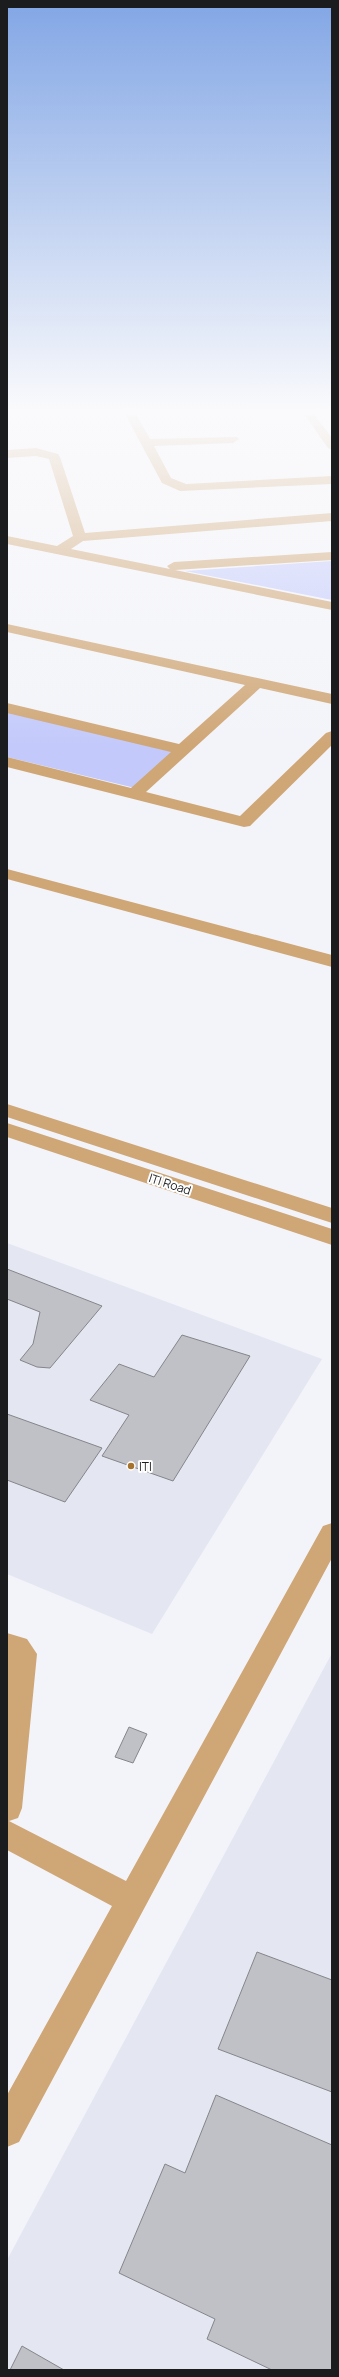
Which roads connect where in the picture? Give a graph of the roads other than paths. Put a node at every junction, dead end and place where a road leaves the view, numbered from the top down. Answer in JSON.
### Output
{"nodes":[{"id":1,"x":76,"y":525,"type":"edge"},
{"id":2,"x":232,"y":525,"type":"edge"},
{"id":3,"x":80,"y":537,"type":"junction"},
{"id":4,"x":7,"y":540,"type":"edge"},
{"id":5,"x":60,"y":550,"type":"junction"},
{"id":6,"x":332,"y":556,"type":"edge"},
{"id":7,"x":146,"y":568,"type":"junction"},
{"id":8,"x":332,"y":606,"type":"edge"},
{"id":9,"x":7,"y":618,"type":"edge"},
{"id":10,"x":7,"y":628,"type":"edge"},
{"id":11,"x":257,"y":682,"type":"junction"},
{"id":12,"x":332,"y":688,"type":"edge"},
{"id":13,"x":332,"y":699,"type":"edge"},
{"id":14,"x":7,"y":708,"type":"edge"},
{"id":15,"x":332,"y":736,"type":"edge"},
{"id":16,"x":184,"y":750,"type":"junction"},
{"id":17,"x":7,"y":762,"type":"edge"},
{"id":18,"x":134,"y":794,"type":"junction"},
{"id":19,"x":7,"y":874,"type":"edge"},
{"id":20,"x":332,"y":961,"type":"edge"},
{"id":21,"x":7,"y":1110,"type":"edge"},
{"id":22,"x":7,"y":1130,"type":"edge"},
{"id":23,"x":332,"y":1216,"type":"edge"},
{"id":24,"x":332,"y":1237,"type":"edge"},
{"id":25,"x":332,"y":1533,"type":"edge"},
{"id":26,"x":7,"y":1645,"type":"edge"},
{"id":27,"x":7,"y":1808,"type":"edge"},
{"id":28,"x":7,"y":1834,"type":"edge"},
{"id":29,"x":132,"y":1901,"type":"junction"},
{"id":30,"x":7,"y":2130,"type":"edge"}],
"edges":[{"from":1,"to":3,"type":"street"},
{"from":2,"to":3,"type":"street"},
{"from":3,"to":5,"type":"street"},
{"from":4,"to":5,"type":"street"},
{"from":5,"to":7,"type":"street"},
{"from":6,"to":7,"type":"street"},
{"from":7,"to":8,"type":"street"},
{"from":9,"to":12,"type":"street"},
{"from":10,"to":11,"type":"street"},
{"from":11,"to":13,"type":"street"},
{"from":11,"to":16,"type":"street"},
{"from":14,"to":16,"type":"street"},
{"from":15,"to":18,"type":"street"},
{"from":16,"to":18,"type":"street"},
{"from":17,"to":18,"type":"street"},
{"from":19,"to":20,"type":"street"},
{"from":21,"to":23,"type":"street","name":"ITI Road"},
{"from":22,"to":24,"type":"street","name":"ITI Road"},
{"from":25,"to":29,"type":"street"},
{"from":26,"to":27,"type":"street"},
{"from":28,"to":29,"type":"street"},
{"from":29,"to":30,"type":"street"}]}
